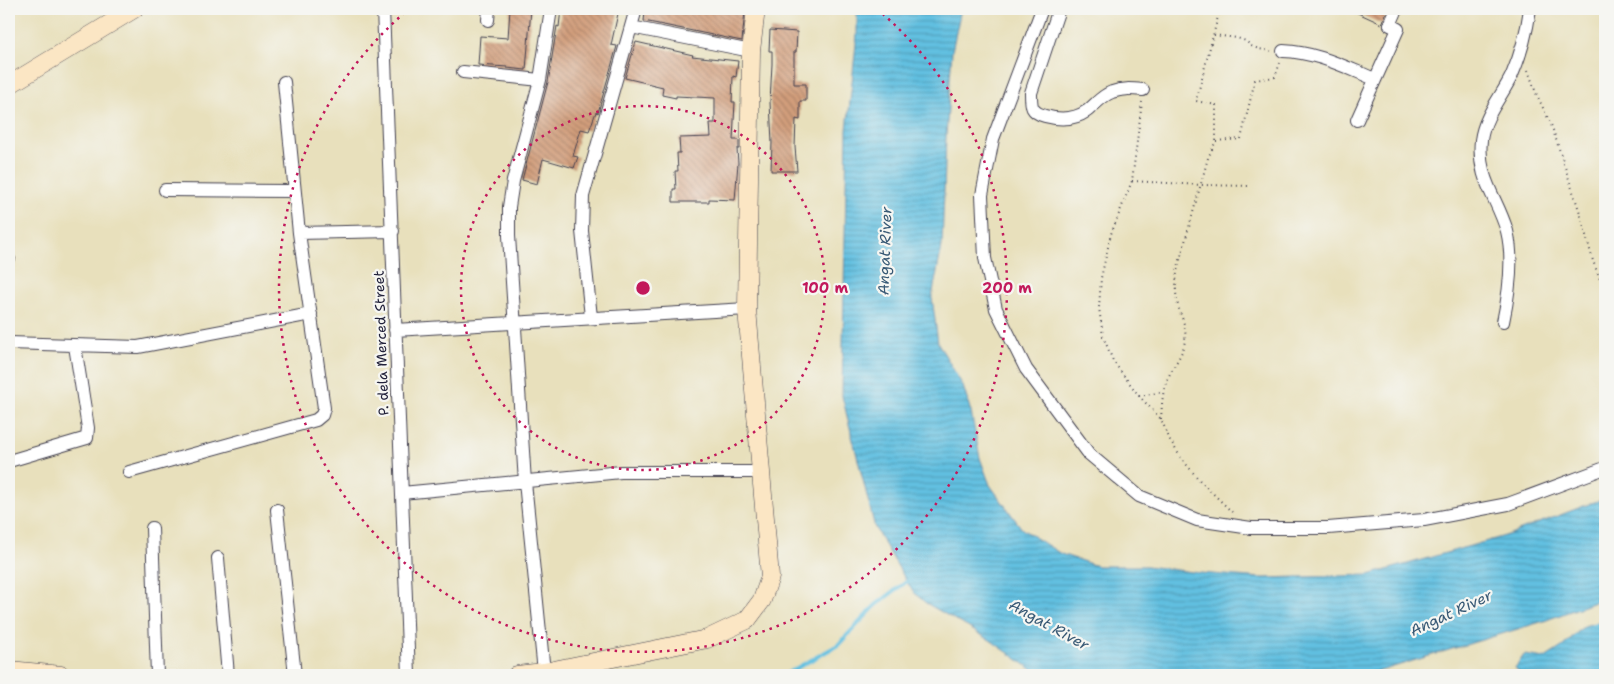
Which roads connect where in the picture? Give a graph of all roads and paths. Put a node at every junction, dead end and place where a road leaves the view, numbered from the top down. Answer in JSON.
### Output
{"nodes":[{"id":1,"x":134,"y":9,"type":"edge"},
{"id":2,"x":383,"y":9,"type":"edge"},
{"id":3,"x":551,"y":9,"type":"edge"},
{"id":4,"x":636,"y":9,"type":"edge"},
{"id":5,"x":756,"y":9,"type":"edge"},
{"id":6,"x":1042,"y":9,"type":"edge"},
{"id":7,"x":1058,"y":9,"type":"edge"},
{"id":8,"x":1220,"y":9,"type":"edge"},
{"id":9,"x":1398,"y":9,"type":"edge"},
{"id":10,"x":1530,"y":9,"type":"edge"},
{"id":11,"x":631,"y":27,"type":"junction"},
{"id":12,"x":1213,"y":35,"type":"junction"},
{"id":13,"x":751,"y":50,"type":"junction"},
{"id":14,"x":1283,"y":51,"type":"junction"},
{"id":15,"x":1528,"y":68,"type":"dead end"},
{"id":16,"x":464,"y":72,"type":"dead end"},
{"id":17,"x":1375,"y":79,"type":"junction"},
{"id":18,"x":540,"y":80,"type":"junction"},
{"id":19,"x":284,"y":82,"type":"dead end"},
{"id":20,"x":9,"y":85,"type":"edge"},
{"id":21,"x":1143,"y":90,"type":"joint"},
{"id":22,"x":1357,"y":120,"type":"dead end"},
{"id":23,"x":1216,"y":141,"type":"junction"},
{"id":24,"x":1132,"y":180,"type":"junction"},
{"id":25,"x":1201,"y":185,"type":"junction"},
{"id":26,"x":1251,"y":186,"type":"dead end"},
{"id":27,"x":165,"y":190,"type":"dead end"},
{"id":28,"x":294,"y":190,"type":"junction"},
{"id":29,"x":393,"y":230,"type":"junction"},
{"id":30,"x":299,"y":233,"type":"junction"},
{"id":31,"x":1605,"y":287,"type":"edge"},
{"id":32,"x":747,"y":309,"type":"junction"},
{"id":33,"x":311,"y":314,"type":"junction"},
{"id":34,"x":591,"y":317,"type":"junction"},
{"id":35,"x":515,"y":322,"type":"junction"},
{"id":36,"x":1503,"y":322,"type":"dead end"},
{"id":37,"x":395,"y":330,"type":"junction"},
{"id":38,"x":9,"y":343,"type":"edge"},
{"id":39,"x":75,"y":346,"type":"junction"},
{"id":40,"x":1163,"y":392,"type":"junction"},
{"id":41,"x":1139,"y":396,"type":"junction"},
{"id":42,"x":1162,"y":419,"type":"junction"},
{"id":43,"x":9,"y":461,"type":"edge"},
{"id":44,"x":1605,"y":468,"type":"edge"},
{"id":45,"x":129,"y":472,"type":"dead end"},
{"id":46,"x":760,"y":472,"type":"junction"},
{"id":47,"x":525,"y":482,"type":"junction"},
{"id":48,"x":402,"y":493,"type":"junction"},
{"id":49,"x":277,"y":510,"type":"dead end"},
{"id":50,"x":152,"y":528,"type":"dead end"},
{"id":51,"x":1251,"y":528,"type":"junction"},
{"id":52,"x":218,"y":558,"type":"dead end"},
{"id":53,"x":9,"y":670,"type":"edge"},
{"id":54,"x":544,"y":672,"type":"junction"},
{"id":55,"x":61,"y":675,"type":"edge"},
{"id":56,"x":157,"y":675,"type":"edge"},
{"id":57,"x":228,"y":675,"type":"edge"},
{"id":58,"x":295,"y":675,"type":"edge"},
{"id":59,"x":409,"y":675,"type":"edge"},
{"id":60,"x":517,"y":675,"type":"edge"}],
"edges":[{"from":1,"to":20,"type":"street"},
{"from":2,"to":29,"type":"street","name":"P. dela Merced Street"},
{"from":3,"to":18,"type":"street"},
{"from":4,"to":11,"type":"street"},
{"from":5,"to":13,"type":"street"},
{"from":6,"to":51,"type":"street"},
{"from":7,"to":21,"type":"street"},
{"from":8,"to":12,"type":"path"},
{"from":9,"to":17,"type":"street"},
{"from":10,"to":36,"type":"street"},
{"from":11,"to":13,"type":"street"},
{"from":11,"to":34,"type":"street"},
{"from":12,"to":14,"type":"path"},
{"from":12,"to":23,"type":"path"},
{"from":13,"to":32,"type":"street"},
{"from":14,"to":17,"type":"street"},
{"from":14,"to":23,"type":"path"},
{"from":15,"to":31,"type":"path"},
{"from":16,"to":18,"type":"street"},
{"from":17,"to":22,"type":"street"},
{"from":18,"to":35,"type":"street"},
{"from":19,"to":28,"type":"street"},
{"from":21,"to":24,"type":"path"},
{"from":23,"to":25,"type":"path"},
{"from":24,"to":25,"type":"path"},
{"from":24,"to":41,"type":"path"},
{"from":25,"to":26,"type":"path"},
{"from":25,"to":40,"type":"path"},
{"from":27,"to":28,"type":"street"},
{"from":28,"to":30,"type":"street"},
{"from":29,"to":30,"type":"street"},
{"from":29,"to":37,"type":"street","name":"P. dela Merced Street"},
{"from":30,"to":33,"type":"street"},
{"from":32,"to":34,"type":"street"},
{"from":32,"to":46,"type":"street"},
{"from":33,"to":39,"type":"street"},
{"from":33,"to":45,"type":"street"},
{"from":34,"to":35,"type":"street"},
{"from":35,"to":37,"type":"street"},
{"from":35,"to":47,"type":"street"},
{"from":37,"to":48,"type":"street","name":"P. dela Merced Street"},
{"from":38,"to":39,"type":"street"},
{"from":39,"to":43,"type":"street"},
{"from":40,"to":41,"type":"path"},
{"from":40,"to":42,"type":"path"},
{"from":41,"to":42,"type":"path"},
{"from":42,"to":51,"type":"path"},
{"from":44,"to":51,"type":"street"},
{"from":46,"to":47,"type":"street"},
{"from":46,"to":54,"type":"street"},
{"from":47,"to":48,"type":"street"},
{"from":47,"to":54,"type":"street"},
{"from":48,"to":59,"type":"street","name":"P. dela Merced Street"},
{"from":49,"to":58,"type":"street"},
{"from":50,"to":56,"type":"street"},
{"from":52,"to":57,"type":"street"},
{"from":53,"to":55,"type":"street"},
{"from":54,"to":60,"type":"street"}]}
